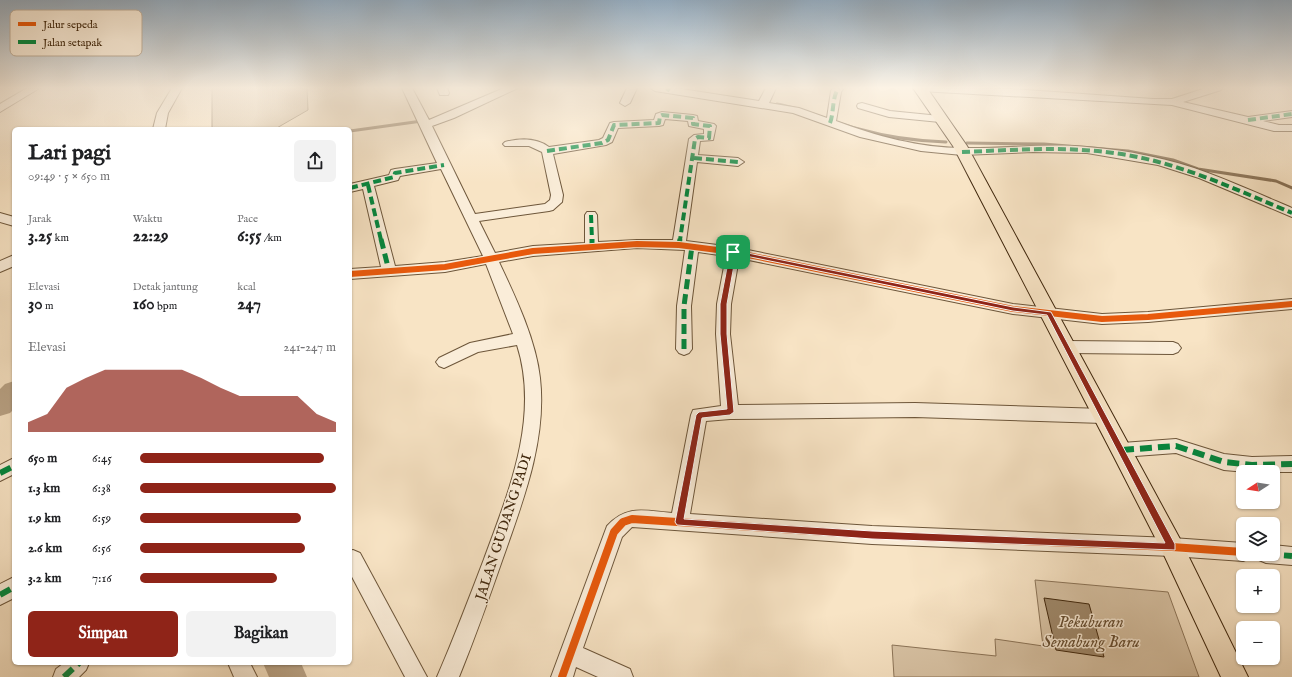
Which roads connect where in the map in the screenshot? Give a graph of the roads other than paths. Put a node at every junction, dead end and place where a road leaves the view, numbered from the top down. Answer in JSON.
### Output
{"nodes":[{"id":1,"x":940,"y":119,"type":"edge"},
{"id":2,"x":424,"y":120,"type":"edge"},
{"id":3,"x":659,"y":120,"type":"edge"},
{"id":4,"x":692,"y":120,"type":"edge"},
{"id":5,"x":832,"y":120,"type":"edge"},
{"id":6,"x":1248,"y":120,"type":"joint"},
{"id":7,"x":1251,"y":120,"type":"edge"},
{"id":8,"x":1292,"y":128,"type":"edge"},
{"id":9,"x":509,"y":144,"type":"dead end"},
{"id":10,"x":547,"y":151,"type":"junction"},
{"id":11,"x":962,"y":152,"type":"junction"},
{"id":12,"x":694,"y":158,"type":"junction"},
{"id":13,"x":738,"y":162,"type":"dead end"},
{"id":14,"x":444,"y":165,"type":"junction"},
{"id":15,"x":368,"y":185,"type":"junction"},
{"id":16,"x":352,"y":188,"type":"edge"},
{"id":17,"x":1292,"y":214,"type":"edge"},
{"id":18,"x":591,"y":215,"type":"dead end"},
{"id":19,"x":0,"y":217,"type":"edge"},
{"id":20,"x":472,"y":218,"type":"junction"},
{"id":21,"x":12,"y":221,"type":"edge"},
{"id":22,"x":685,"y":246,"type":"junction"},
{"id":23,"x":592,"y":247,"type":"junction"},
{"id":24,"x":733,"y":252,"type":"junction"},
{"id":25,"x":492,"y":259,"type":"junction"},
{"id":26,"x":12,"y":261,"type":"edge"},
{"id":27,"x":0,"y":267,"type":"edge"},
{"id":28,"x":389,"y":271,"type":"junction"},
{"id":29,"x":352,"y":274,"type":"edge"},
{"id":30,"x":1292,"y":304,"type":"edge"},
{"id":31,"x":1049,"y":313,"type":"junction"},
{"id":32,"x":522,"y":338,"type":"junction"},
{"id":33,"x":1067,"y":347,"type":"junction"},
{"id":34,"x":1172,"y":348,"type":"dead end"},
{"id":35,"x":684,"y":349,"type":"dead end"},
{"id":36,"x":444,"y":362,"type":"dead end"},
{"id":37,"x":730,"y":412,"type":"junction"},
{"id":38,"x":1103,"y":416,"type":"junction"},
{"id":39,"x":1122,"y":450,"type":"junction"},
{"id":40,"x":1292,"y":464,"type":"edge"},
{"id":41,"x":12,"y":467,"type":"edge"},
{"id":42,"x":0,"y":473,"type":"edge"},
{"id":43,"x":679,"y":522,"type":"junction"},
{"id":44,"x":1172,"y":547,"type":"junction"},
{"id":45,"x":1236,"y":552,"type":"edge"},
{"id":46,"x":1280,"y":555,"type":"edge"},
{"id":47,"x":1292,"y":556,"type":"edge"},
{"id":48,"x":353,"y":559,"type":"dead end"},
{"id":49,"x":12,"y":588,"type":"edge"},
{"id":50,"x":0,"y":595,"type":"edge"},
{"id":51,"x":570,"y":653,"type":"junction"},
{"id":52,"x":77,"y":665,"type":"edge"},
{"id":53,"x":239,"y":665,"type":"edge"},
{"id":54,"x":64,"y":677,"type":"edge"},
{"id":55,"x":246,"y":677,"type":"edge"},
{"id":56,"x":416,"y":677,"type":"edge"},
{"id":57,"x":448,"y":677,"type":"edge"},
{"id":58,"x":562,"y":677,"type":"edge"},
{"id":59,"x":622,"y":677,"type":"edge"},
{"id":60,"x":1234,"y":677,"type":"edge"}],
"edges":[{"from":1,"to":11,"type":"main road"},
{"from":2,"to":14,"type":"street","name":"JALAN GUDANG PADI"},
{"from":3,"to":10,"type":"street"},
{"from":4,"to":12,"type":"street"},
{"from":5,"to":11,"type":"street"},
{"from":6,"to":7,"type":"street"},
{"from":6,"to":8,"type":"street"},
{"from":9,"to":10,"type":"street"},
{"from":10,"to":20,"type":"street"},
{"from":11,"to":17,"type":"street"},
{"from":11,"to":31,"type":"main road"},
{"from":12,"to":13,"type":"street"},
{"from":12,"to":22,"type":"street"},
{"from":14,"to":15,"type":"street"},
{"from":14,"to":20,"type":"street","name":"JALAN GUDANG PADI"},
{"from":15,"to":16,"type":"street"},
{"from":15,"to":28,"type":"street"},
{"from":18,"to":23,"type":"street"},
{"from":19,"to":21,"type":"street"},
{"from":20,"to":25,"type":"street","name":"JALAN GUDANG PADI"},
{"from":22,"to":23,"type":"street"},
{"from":22,"to":24,"type":"street"},
{"from":22,"to":35,"type":"street"},
{"from":23,"to":25,"type":"street"},
{"from":24,"to":31,"type":"street"},
{"from":24,"to":37,"type":"street"},
{"from":25,"to":28,"type":"street"},
{"from":25,"to":32,"type":"street","name":"JALAN GUDANG PADI"},
{"from":26,"to":27,"type":"street"},
{"from":28,"to":29,"type":"street"},
{"from":30,"to":31,"type":"street"},
{"from":31,"to":33,"type":"main road"},
{"from":32,"to":36,"type":"street"},
{"from":32,"to":57,"type":"street","name":"JALAN GUDANG PADI"},
{"from":33,"to":34,"type":"street"},
{"from":33,"to":38,"type":"main road"},
{"from":37,"to":38,"type":"street"},
{"from":37,"to":43,"type":"street"},
{"from":38,"to":39,"type":"main road"},
{"from":39,"to":40,"type":"street"},
{"from":39,"to":44,"type":"main road"},
{"from":41,"to":42,"type":"street"},
{"from":43,"to":44,"type":"street"},
{"from":43,"to":51,"type":"street"},
{"from":44,"to":45,"type":"street"},
{"from":44,"to":60,"type":"main road"},
{"from":46,"to":47,"type":"street"},
{"from":48,"to":56,"type":"street"},
{"from":49,"to":50,"type":"street"},
{"from":51,"to":58,"type":"street"},
{"from":51,"to":59,"type":"street"},
{"from":52,"to":54,"type":"street"},
{"from":53,"to":55,"type":"street"}]}
